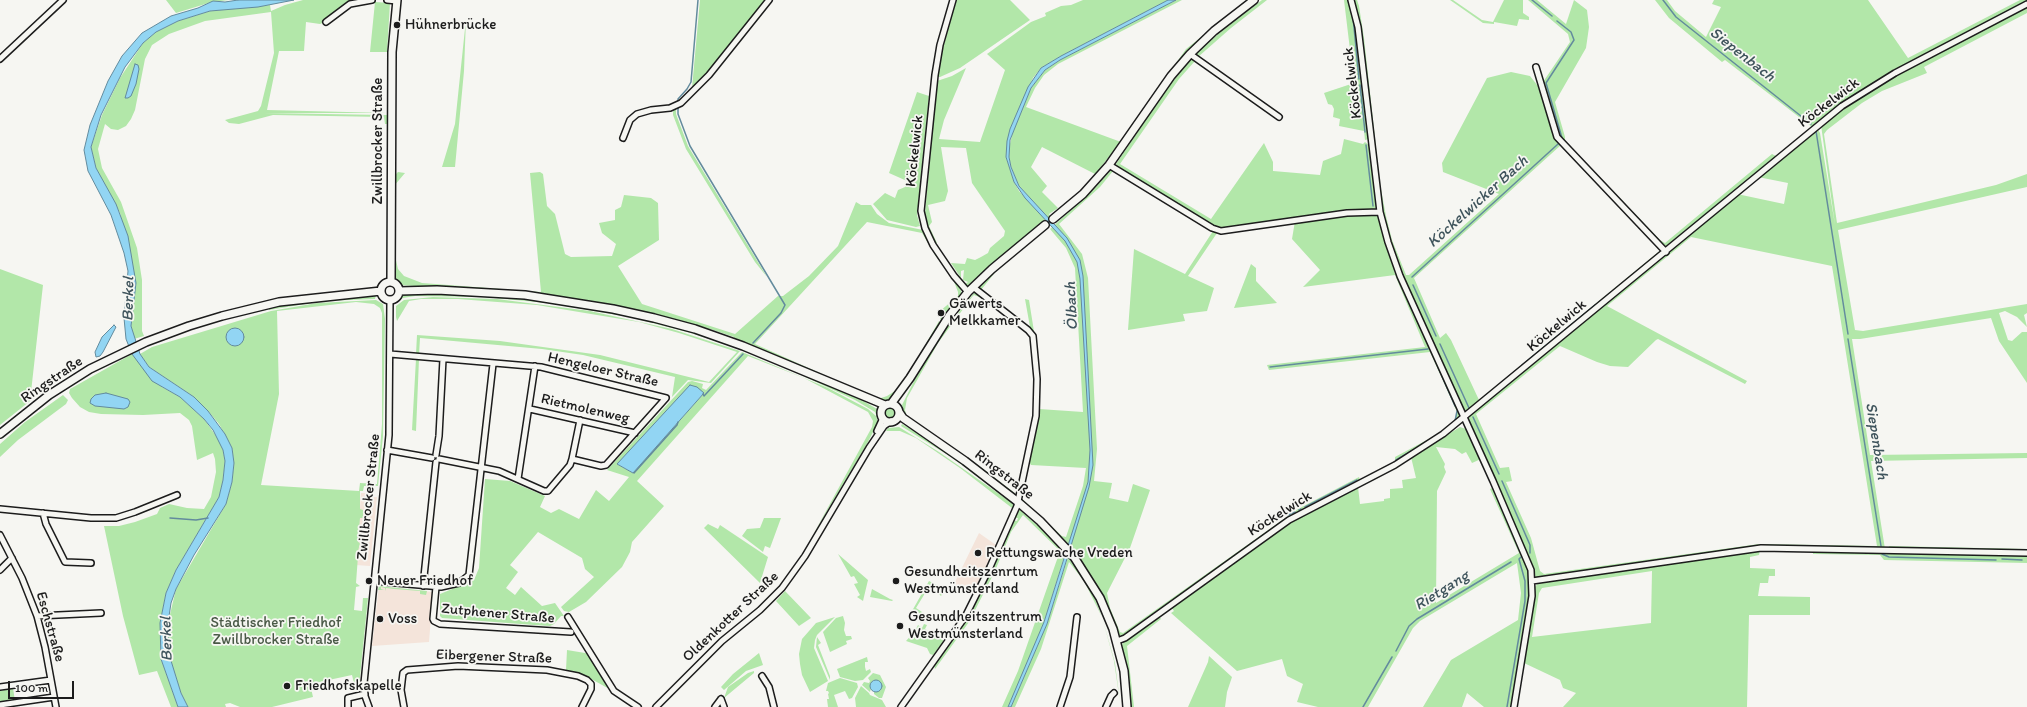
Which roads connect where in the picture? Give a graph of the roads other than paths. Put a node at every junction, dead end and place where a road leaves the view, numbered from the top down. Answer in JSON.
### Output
{"nodes":[{"id":1,"x":63,"y":0,"type":"edge"},
{"id":2,"x":372,"y":0,"type":"edge"},
{"id":3,"x":387,"y":0,"type":"edge"},
{"id":4,"x":397,"y":0,"type":"edge"},
{"id":5,"x":769,"y":0,"type":"edge"},
{"id":6,"x":953,"y":0,"type":"edge"},
{"id":7,"x":1254,"y":0,"type":"edge"},
{"id":8,"x":1351,"y":0,"type":"edge"},
{"id":9,"x":2027,"y":4,"type":"edge"},
{"id":10,"x":326,"y":22,"type":"dead end"},
{"id":11,"x":1190,"y":54,"type":"junction"},
{"id":12,"x":0,"y":59,"type":"edge"},
{"id":13,"x":1536,"y":67,"type":"dead end"},
{"id":14,"x":1279,"y":116,"type":"dead end"},
{"id":15,"x":623,"y":138,"type":"dead end"},
{"id":16,"x":1109,"y":165,"type":"junction"},
{"id":17,"x":1380,"y":212,"type":"junction"},
{"id":18,"x":1053,"y":219,"type":"joint"},
{"id":19,"x":1045,"y":225,"type":"joint"},
{"id":20,"x":1666,"y":252,"type":"junction"},
{"id":21,"x":391,"y":282,"type":"junction"},
{"id":22,"x":970,"y":290,"type":"junction"},
{"id":23,"x":381,"y":291,"type":"junction"},
{"id":24,"x":399,"y":291,"type":"junction"},
{"id":25,"x":390,"y":300,"type":"junction"},
{"id":26,"x":390,"y":354,"type":"junction"},
{"id":27,"x":442,"y":359,"type":"junction"},
{"id":28,"x":493,"y":364,"type":"junction"},
{"id":29,"x":535,"y":366,"type":"junction"},
{"id":30,"x":530,"y":409,"type":"junction"},
{"id":31,"x":889,"y":410,"type":"junction"},
{"id":32,"x":1464,"y":418,"type":"junction"},
{"id":33,"x":580,"y":420,"type":"junction"},
{"id":34,"x":893,"y":421,"type":"junction"},
{"id":35,"x":635,"y":433,"type":"junction"},
{"id":36,"x":0,"y":434,"type":"edge"},
{"id":37,"x":925,"y":434,"type":"junction"},
{"id":38,"x":869,"y":448,"type":"junction"},
{"id":39,"x":387,"y":450,"type":"junction"},
{"id":40,"x":436,"y":459,"type":"junction"},
{"id":41,"x":572,"y":459,"type":"junction"},
{"id":42,"x":482,"y":467,"type":"junction"},
{"id":43,"x":518,"y":479,"type":"junction"},
{"id":44,"x":177,"y":495,"type":"dead end"},
{"id":45,"x":1018,"y":502,"type":"junction"},
{"id":46,"x":0,"y":509,"type":"edge"},
{"id":47,"x":43,"y":513,"type":"junction"},
{"id":48,"x":0,"y":535,"type":"edge"},
{"id":49,"x":2027,"y":553,"type":"edge"},
{"id":50,"x":12,"y":558,"type":"junction"},
{"id":51,"x":91,"y":562,"type":"dead end"},
{"id":52,"x":0,"y":570,"type":"edge"},
{"id":53,"x":374,"y":581,"type":"junction"},
{"id":54,"x":1532,"y":581,"type":"junction"},
{"id":55,"x":423,"y":586,"type":"junction"},
{"id":56,"x":436,"y":587,"type":"junction"},
{"id":57,"x":101,"y":613,"type":"dead end"},
{"id":58,"x":37,"y":616,"type":"junction"},
{"id":59,"x":568,"y":617,"type":"dead end"},
{"id":60,"x":1077,"y":617,"type":"dead end"},
{"id":61,"x":571,"y":632,"type":"dead end"},
{"id":62,"x":1117,"y":641,"type":"junction"},
{"id":63,"x":762,"y":676,"type":"dead end"},
{"id":64,"x":51,"y":680,"type":"junction"},
{"id":65,"x":0,"y":687,"type":"edge"},
{"id":66,"x":1114,"y":693,"type":"dead end"},
{"id":67,"x":365,"y":695,"type":"junction"},
{"id":68,"x":54,"y":696,"type":"junction"},
{"id":69,"x":0,"y":705,"type":"edge"},
{"id":70,"x":56,"y":707,"type":"edge"},
{"id":71,"x":348,"y":707,"type":"edge"},
{"id":72,"x":364,"y":707,"type":"edge"},
{"id":73,"x":369,"y":707,"type":"edge"},
{"id":74,"x":404,"y":707,"type":"edge"},
{"id":75,"x":582,"y":707,"type":"edge"},
{"id":76,"x":638,"y":707,"type":"edge"},
{"id":77,"x":656,"y":707,"type":"edge"},
{"id":78,"x":715,"y":707,"type":"edge"},
{"id":79,"x":724,"y":707,"type":"edge"},
{"id":80,"x":774,"y":707,"type":"edge"},
{"id":81,"x":901,"y":707,"type":"edge"},
{"id":82,"x":1060,"y":707,"type":"edge"},
{"id":83,"x":1106,"y":707,"type":"edge"},
{"id":84,"x":1127,"y":707,"type":"edge"},
{"id":85,"x":1514,"y":707,"type":"edge"}],
"edges":[{"from":1,"to":12,"type":"street"},
{"from":2,"to":10,"type":"street"},
{"from":3,"to":4,"type":"street"},
{"from":4,"to":21,"type":"main road","name":"Zwillbrocker Straße"},
{"from":5,"to":15,"type":"street"},
{"from":6,"to":22,"type":"street","name":"Köckelwick"},
{"from":7,"to":11,"type":"main road"},
{"from":8,"to":17,"type":"street","name":"Köckelwick"},
{"from":9,"to":20,"type":"street","name":"Köckelwick"},
{"from":11,"to":14,"type":"street"},
{"from":11,"to":16,"type":"main road"},
{"from":13,"to":20,"type":"street"},
{"from":16,"to":17,"type":"street"},
{"from":16,"to":18,"type":"main road"},
{"from":17,"to":32,"type":"street","name":"Köckelwick"},
{"from":18,"to":19,"type":"street"},
{"from":19,"to":22,"type":"main road"},
{"from":20,"to":32,"type":"street","name":"Köckelwick"},
{"from":21,"to":23,"type":"main road"},
{"from":21,"to":24,"type":"main road"},
{"from":22,"to":31,"type":"main road"},
{"from":22,"to":45,"type":"street","name":"Köckelwick"},
{"from":23,"to":25,"type":"main road"},
{"from":23,"to":36,"type":"main road","name":"Ringstraße"},
{"from":24,"to":25,"type":"main road"},
{"from":24,"to":31,"type":"main road","name":"Ringstraße"},
{"from":25,"to":26,"type":"street","name":"Zwillbrocker Straße"},
{"from":26,"to":27,"type":"street","name":"Hengeloer Straße"},
{"from":26,"to":39,"type":"street","name":"Zwillbrocker Straße"},
{"from":27,"to":28,"type":"street","name":"Hengeloer Straße"},
{"from":27,"to":40,"type":"street"},
{"from":28,"to":29,"type":"street","name":"Hengeloer Straße"},
{"from":28,"to":42,"type":"street"},
{"from":29,"to":30,"type":"street","name":"Hengeloer Straße"},
{"from":29,"to":35,"type":"street","name":"Hengeloer Straße"},
{"from":30,"to":33,"type":"street","name":"Rietmolenweg"},
{"from":30,"to":43,"type":"street","name":"Hengeloer Straße"},
{"from":31,"to":34,"type":"main road","name":"Ringstraße"},
{"from":31,"to":34,"type":"main road"},
{"from":31,"to":37,"type":"main road","name":"Ringstraße"},
{"from":31,"to":38,"type":"street"},
{"from":32,"to":54,"type":"street","name":"Köckelwick"},
{"from":32,"to":62,"type":"street","name":"Köckelwick"},
{"from":33,"to":35,"type":"street","name":"Rietmolenweg"},
{"from":33,"to":41,"type":"street"},
{"from":34,"to":37,"type":"main road","name":"Ringstraße"},
{"from":34,"to":38,"type":"street"},
{"from":35,"to":41,"type":"street"},
{"from":37,"to":45,"type":"main road","name":"Ringstraße"},
{"from":38,"to":77,"type":"street","name":"Oldenkotter Straße"},
{"from":39,"to":40,"type":"street"},
{"from":39,"to":53,"type":"street","name":"Zwillbrocker Straße"},
{"from":40,"to":42,"type":"street"},
{"from":40,"to":55,"type":"street"},
{"from":41,"to":43,"type":"street"},
{"from":42,"to":43,"type":"street"},
{"from":42,"to":56,"type":"street"},
{"from":44,"to":47,"type":"street"},
{"from":45,"to":62,"type":"main road","name":"Ringstraße"},
{"from":45,"to":81,"type":"street","name":"Köckelwick"},
{"from":46,"to":47,"type":"street"},
{"from":47,"to":51,"type":"street"},
{"from":48,"to":50,"type":"street","name":"Eschstraße"},
{"from":49,"to":54,"type":"street"},
{"from":50,"to":52,"type":"street"},
{"from":50,"to":58,"type":"street","name":"Eschstraße"},
{"from":53,"to":55,"type":"street"},
{"from":53,"to":67,"type":"street","name":"Zwillbrocker Straße"},
{"from":54,"to":85,"type":"street","name":"Köckelwick"},
{"from":55,"to":56,"type":"street"},
{"from":56,"to":61,"type":"street","name":"Zutphener Straße"},
{"from":57,"to":58,"type":"street"},
{"from":58,"to":64,"type":"street","name":"Eschstraße"},
{"from":59,"to":76,"type":"street"},
{"from":60,"to":82,"type":"street"},
{"from":62,"to":84,"type":"main road"},
{"from":63,"to":80,"type":"street"},
{"from":64,"to":65,"type":"street"},
{"from":64,"to":68,"type":"street","name":"Eschstraße"},
{"from":66,"to":83,"type":"street"},
{"from":67,"to":71,"type":"street"},
{"from":67,"to":72,"type":"street","name":"Zwillbrocker Straße"},
{"from":67,"to":73,"type":"street","name":"Zwillbrocker Straße"},
{"from":68,"to":69,"type":"street"},
{"from":68,"to":70,"type":"street","name":"Eschstraße"},
{"from":74,"to":75,"type":"street","name":"Eibergener Straße"},
{"from":78,"to":79,"type":"street"}]}
